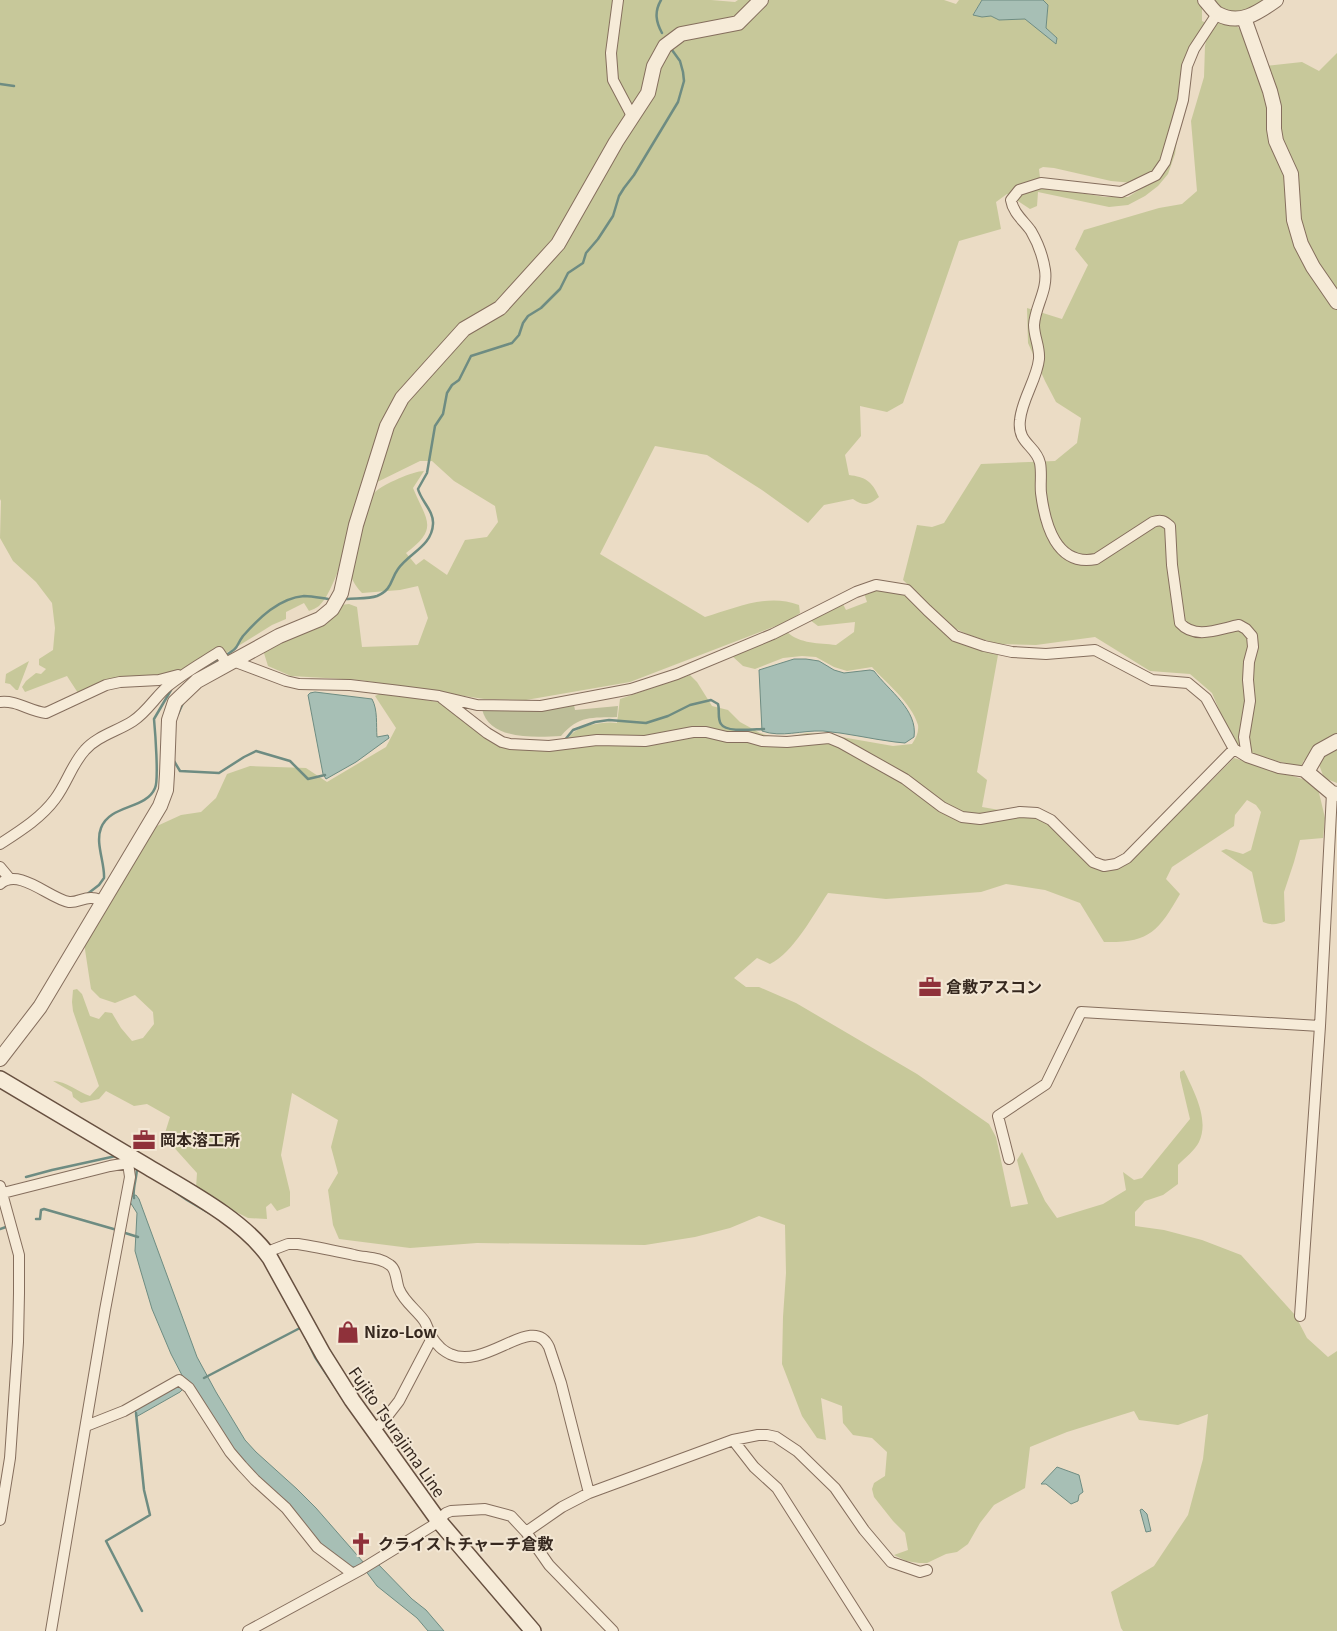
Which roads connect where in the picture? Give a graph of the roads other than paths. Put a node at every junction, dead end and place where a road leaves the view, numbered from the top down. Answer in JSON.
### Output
{"nodes":[{"id":1,"x":618,"y":0,"type":"edge"},
{"id":2,"x":761,"y":0,"type":"edge"},
{"id":3,"x":1205,"y":0,"type":"edge"},
{"id":4,"x":1276,"y":0,"type":"edge"},
{"id":5,"x":1217,"y":14,"type":"junction"},
{"id":6,"x":1244,"y":18,"type":"junction"},
{"id":7,"x":632,"y":116,"type":"junction"},
{"id":8,"x":1337,"y":302,"type":"edge"},
{"id":9,"x":226,"y":660,"type":"junction"},
{"id":10,"x":184,"y":674,"type":"junction"},
{"id":11,"x":439,"y":696,"type":"junction"},
{"id":12,"x":165,"y":701,"type":"junction"},
{"id":13,"x":0,"y":702,"type":"edge"},
{"id":14,"x":1337,"y":741,"type":"edge"},
{"id":15,"x":1234,"y":749,"type":"junction"},
{"id":16,"x":1247,"y":757,"type":"junction"},
{"id":17,"x":1307,"y":772,"type":"junction"},
{"id":18,"x":1334,"y":794,"type":"edge"},
{"id":19,"x":0,"y":844,"type":"edge"},
{"id":20,"x":5,"y":876,"type":"edge"},
{"id":21,"x":104,"y":901,"type":"junction"},
{"id":22,"x":1320,"y":1026,"type":"junction"},
{"id":23,"x":0,"y":1058,"type":"edge"},
{"id":24,"x":0,"y":1079,"type":"edge"},
{"id":25,"x":1009,"y":1159,"type":"dead end"},
{"id":26,"x":130,"y":1160,"type":"junction"},
{"id":27,"x":2,"y":1190,"type":"edge"},
{"id":28,"x":267,"y":1252,"type":"junction"},
{"id":29,"x":1300,"y":1316,"type":"dead end"},
{"id":30,"x":432,"y":1338,"type":"junction"},
{"id":31,"x":86,"y":1426,"type":"junction"},
{"id":32,"x":374,"y":1429,"type":"junction"},
{"id":33,"x":733,"y":1440,"type":"junction"},
{"id":34,"x":589,"y":1493,"type":"junction"},
{"id":35,"x":0,"y":1520,"type":"edge"},
{"id":36,"x":435,"y":1523,"type":"junction"},
{"id":37,"x":526,"y":1532,"type":"junction"},
{"id":38,"x":361,"y":1569,"type":"junction"},
{"id":39,"x":927,"y":1570,"type":"dead end"},
{"id":40,"x":51,"y":1631,"type":"edge"},
{"id":41,"x":248,"y":1631,"type":"edge"},
{"id":42,"x":533,"y":1631,"type":"edge"},
{"id":43,"x":612,"y":1631,"type":"edge"},
{"id":44,"x":868,"y":1631,"type":"edge"}],
"edges":[{"from":1,"to":7,"type":"street"},
{"from":2,"to":7,"type":"street"},
{"from":3,"to":5,"type":"street"},
{"from":4,"to":6,"type":"street"},
{"from":5,"to":6,"type":"street"},
{"from":5,"to":16,"type":"street"},
{"from":6,"to":8,"type":"street"},
{"from":7,"to":9,"type":"street"},
{"from":9,"to":10,"type":"street"},
{"from":9,"to":11,"type":"street"},
{"from":9,"to":12,"type":"street"},
{"from":10,"to":12,"type":"street"},
{"from":10,"to":13,"type":"street"},
{"from":11,"to":15,"type":"street"},
{"from":11,"to":15,"type":"street"},
{"from":12,"to":19,"type":"street"},
{"from":12,"to":21,"type":"street"},
{"from":14,"to":17,"type":"street"},
{"from":15,"to":16,"type":"street"},
{"from":16,"to":17,"type":"street"},
{"from":17,"to":18,"type":"street"},
{"from":18,"to":22,"type":"street"},
{"from":20,"to":21,"type":"street"},
{"from":21,"to":23,"type":"street"},
{"from":22,"to":25,"type":"street"},
{"from":22,"to":29,"type":"street"},
{"from":24,"to":26,"type":"main road","name":"Fujito Tsurajima Line"},
{"from":26,"to":27,"type":"street"},
{"from":26,"to":28,"type":"main road","name":"Fujito Tsurajima Line"},
{"from":26,"to":31,"type":"street"},
{"from":27,"to":35,"type":"street"},
{"from":28,"to":30,"type":"street"},
{"from":28,"to":32,"type":"main road","name":"Fujito Tsurajima Line"},
{"from":30,"to":32,"type":"street"},
{"from":30,"to":34,"type":"street"},
{"from":31,"to":38,"type":"street"},
{"from":31,"to":40,"type":"street"},
{"from":32,"to":36,"type":"main road","name":"Fujito Tsurajima Line"},
{"from":33,"to":34,"type":"street"},
{"from":33,"to":39,"type":"street"},
{"from":33,"to":44,"type":"street"},
{"from":34,"to":37,"type":"street"},
{"from":36,"to":37,"type":"street"},
{"from":36,"to":38,"type":"street"},
{"from":36,"to":42,"type":"main road","name":"Fujito Tsurajima Line"},
{"from":37,"to":43,"type":"street"},
{"from":38,"to":41,"type":"street"}]}
